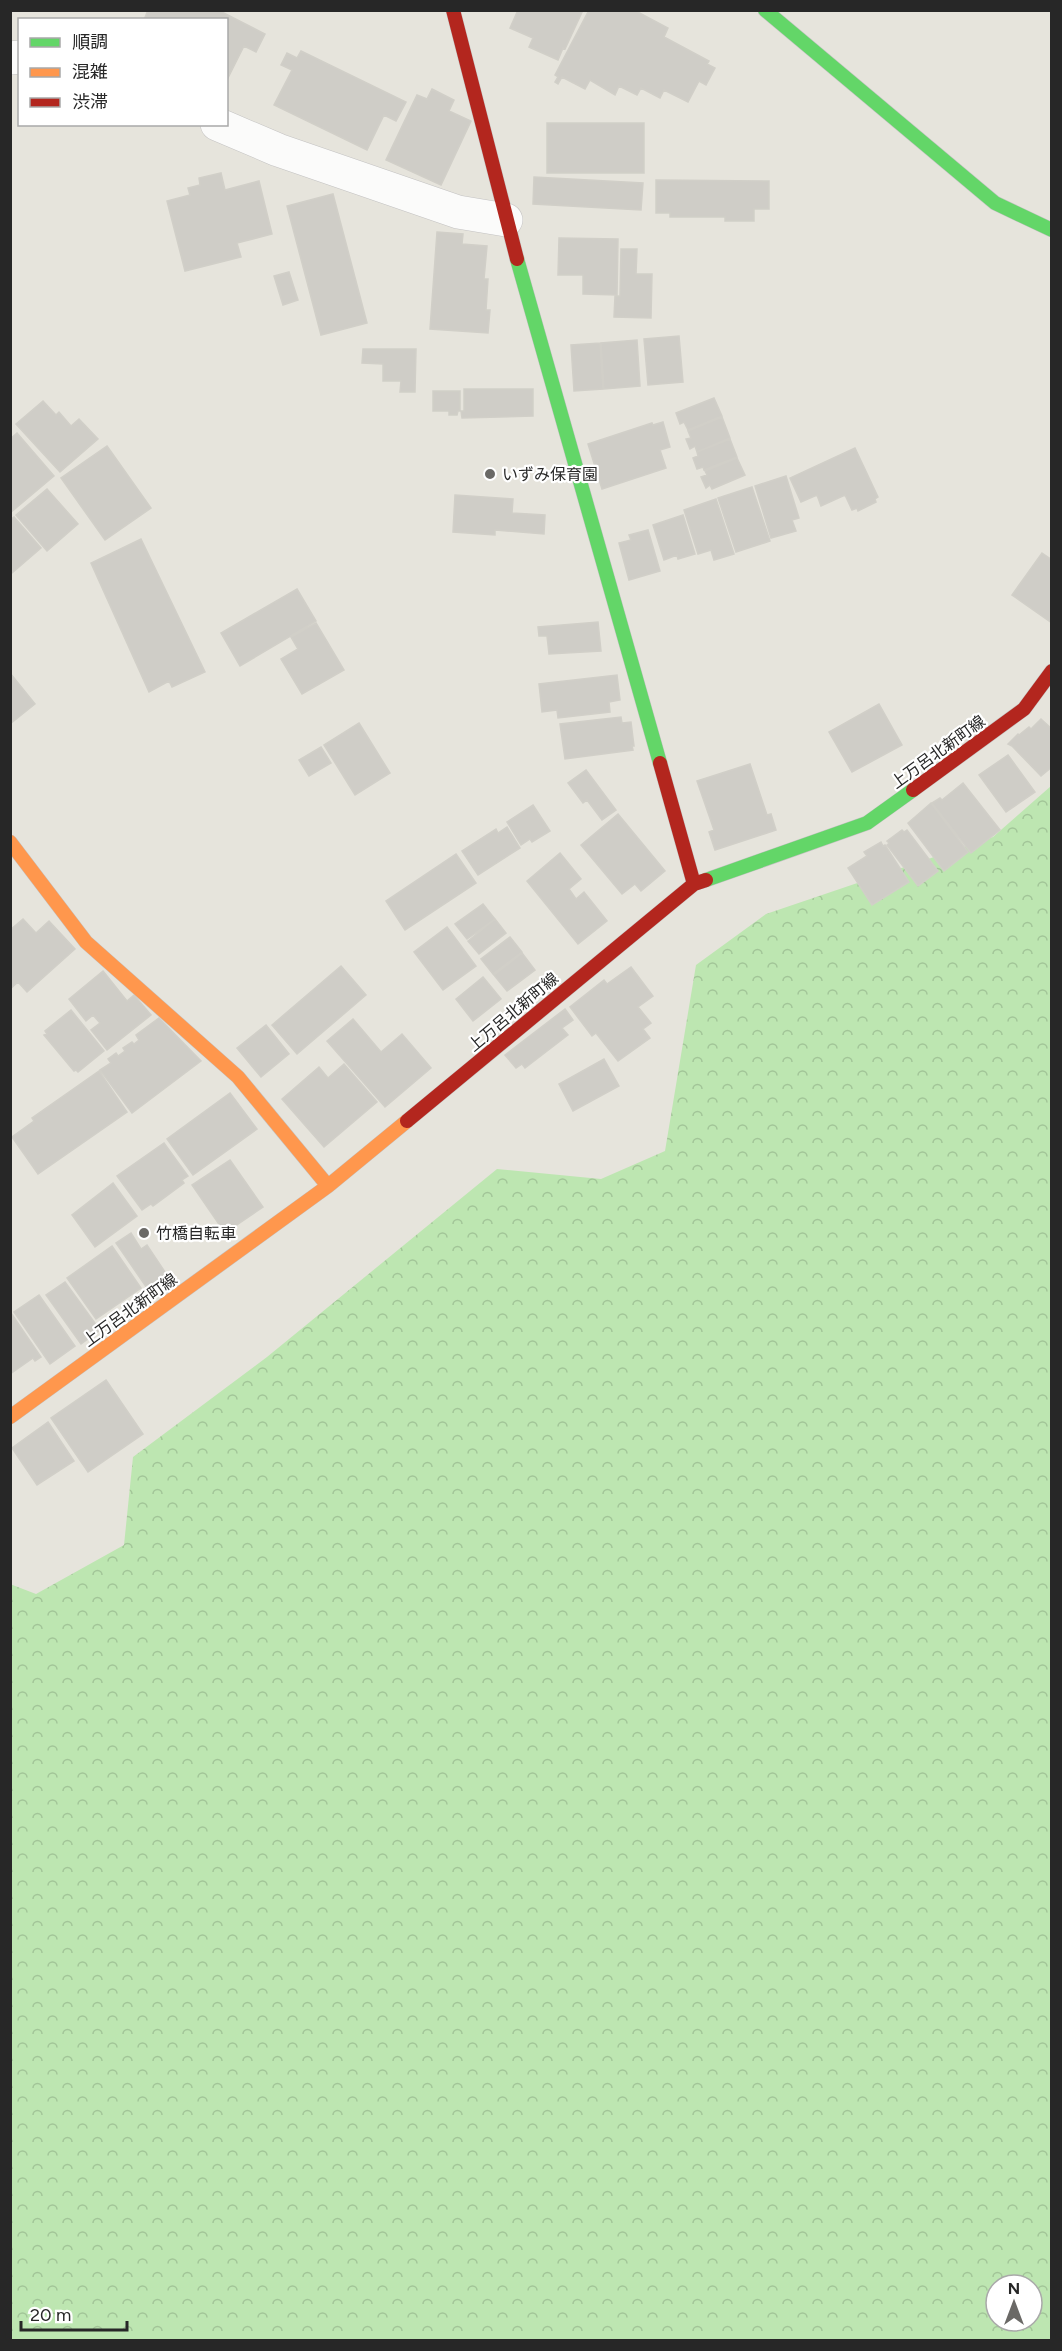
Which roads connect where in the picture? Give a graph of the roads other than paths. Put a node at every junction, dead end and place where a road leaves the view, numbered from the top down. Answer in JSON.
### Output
{"nodes":[{"id":1,"x":453,"y":10,"type":"edge"},
{"id":2,"x":765,"y":10,"type":"edge"},
{"id":3,"x":222,"y":126,"type":"edge"},
{"id":4,"x":506,"y":220,"type":"junction"},
{"id":5,"x":1052,"y":230,"type":"edge"},
{"id":6,"x":1052,"y":671,"type":"edge"},
{"id":7,"x":10,"y":842,"type":"edge"},
{"id":8,"x":694,"y":884,"type":"junction"},
{"id":9,"x":328,"y":1186,"type":"junction"},
{"id":10,"x":10,"y":1417,"type":"edge"}],
"edges":[{"from":1,"to":4,"type":"street"},
{"from":2,"to":5,"type":"street"},
{"from":3,"to":4,"type":"street"},
{"from":4,"to":8,"type":"street"},
{"from":6,"to":8,"type":"street","name":"上万呂北新町線"},
{"from":7,"to":9,"type":"street"},
{"from":8,"to":9,"type":"street","name":"上万呂北新町線"},
{"from":9,"to":10,"type":"street","name":"上万呂北新町線"}]}
